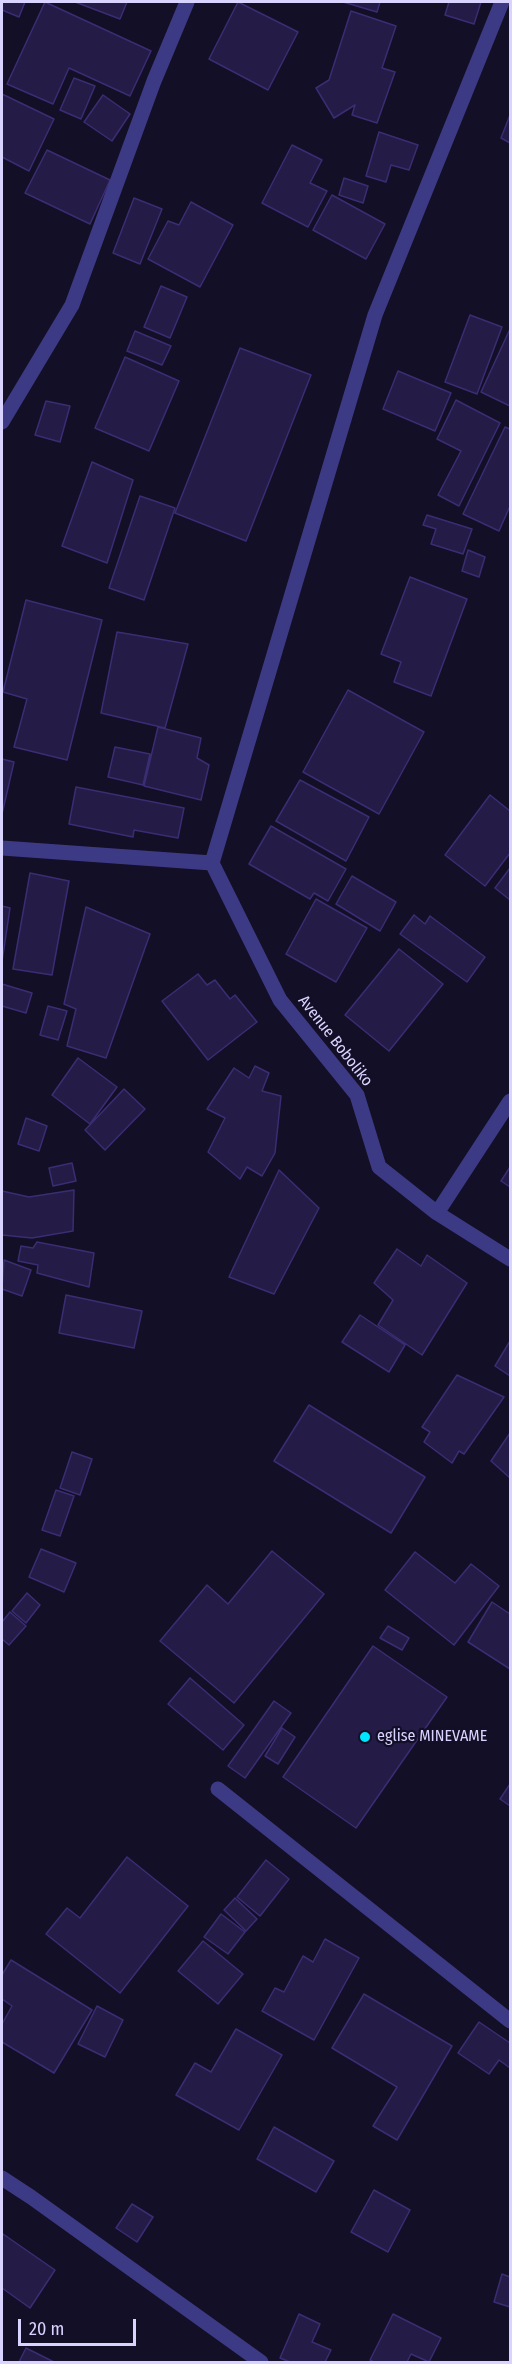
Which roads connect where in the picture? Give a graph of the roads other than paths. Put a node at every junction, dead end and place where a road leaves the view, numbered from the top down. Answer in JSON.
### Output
{"nodes":[{"id":1,"x":187,"y":2,"type":"edge"},
{"id":2,"x":502,"y":2,"type":"edge"},
{"id":3,"x":2,"y":422,"type":"edge"},
{"id":4,"x":2,"y":848,"type":"edge"},
{"id":5,"x":212,"y":863,"type":"junction"},
{"id":6,"x":510,"y":1101,"type":"edge"},
{"id":7,"x":437,"y":1213,"type":"junction"},
{"id":8,"x":510,"y":1258,"type":"edge"},
{"id":9,"x":218,"y":1789,"type":"dead end"},
{"id":10,"x":510,"y":2021,"type":"edge"},
{"id":11,"x":2,"y":2178,"type":"edge"},
{"id":12,"x":261,"y":2362,"type":"edge"}],
"edges":[{"from":1,"to":3,"type":"street"},
{"from":2,"to":5,"type":"street"},
{"from":4,"to":5,"type":"street"},
{"from":5,"to":7,"type":"street","name":"Avenue Boboliko"},
{"from":6,"to":7,"type":"street"},
{"from":7,"to":8,"type":"street","name":"Avenue Boboliko"},
{"from":9,"to":10,"type":"street"},
{"from":11,"to":12,"type":"street"}]}
